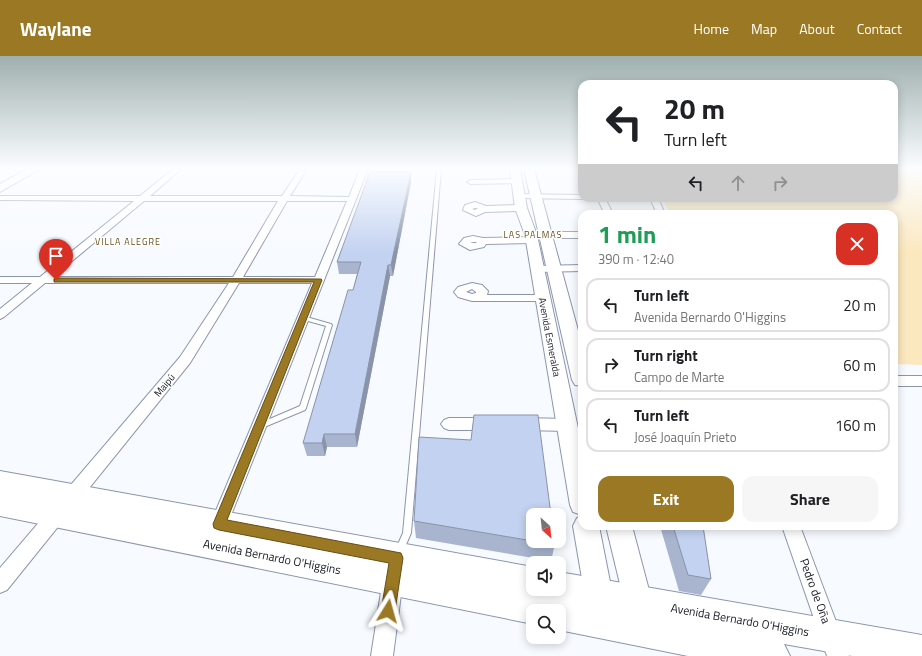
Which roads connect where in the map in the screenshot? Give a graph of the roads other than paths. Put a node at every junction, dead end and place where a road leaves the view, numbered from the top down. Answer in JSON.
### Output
{"nodes":[{"id":1,"x":437,"y":197,"type":"edge"},
{"id":2,"x":504,"y":197,"type":"edge"},
{"id":3,"x":526,"y":197,"type":"edge"},
{"id":4,"x":0,"y":198,"type":"edge"},
{"id":5,"x":142,"y":198,"type":"junction"},
{"id":6,"x":284,"y":199,"type":"junction"},
{"id":7,"x":352,"y":199,"type":"joint"},
{"id":8,"x":483,"y":208,"type":"dead end"},
{"id":9,"x":578,"y":235,"type":"edge"},
{"id":10,"x":536,"y":237,"type":"junction"},
{"id":11,"x":480,"y":240,"type":"dead end"},
{"id":12,"x":578,"y":268,"type":"edge"},
{"id":13,"x":545,"y":269,"type":"junction"},
{"id":14,"x":0,"y":280,"type":"edge"},
{"id":15,"x":41,"y":280,"type":"junction"},
{"id":16,"x":236,"y":280,"type":"junction"},
{"id":17,"x":318,"y":280,"type":"junction"},
{"id":18,"x":472,"y":298,"type":"dead end"},
{"id":19,"x":543,"y":298,"type":"junction"},
{"id":20,"x":0,"y":315,"type":"edge"},
{"id":21,"x":303,"y":318,"type":"junction"},
{"id":22,"x":578,"y":368,"type":"edge"},
{"id":23,"x":898,"y":381,"type":"edge"},
{"id":24,"x":922,"y":381,"type":"edge"},
{"id":25,"x":449,"y":424,"type":"dead end"},
{"id":26,"x":567,"y":425,"type":"junction"},
{"id":27,"x":258,"y":427,"type":"junction"},
{"id":28,"x":0,"y":482,"type":"edge"},
{"id":29,"x":578,"y":484,"type":"edge"},
{"id":30,"x":0,"y":504,"type":"edge"},
{"id":31,"x":63,"y":506,"type":"junction"},
{"id":32,"x":587,"y":530,"type":"edge"},
{"id":33,"x":620,"y":530,"type":"edge"},
{"id":34,"x":792,"y":530,"type":"edge"},
{"id":35,"x":214,"y":535,"type":"junction"},
{"id":36,"x":394,"y":569,"type":"junction"},
{"id":37,"x":526,"y":581,"type":"edge"},
{"id":38,"x":0,"y":583,"type":"edge"},
{"id":39,"x":566,"y":590,"type":"edge"},
{"id":40,"x":526,"y":606,"type":"edge"},
{"id":41,"x":601,"y":608,"type":"junction"},
{"id":42,"x":566,"y":613,"type":"edge"},
{"id":43,"x":641,"y":616,"type":"junction"},
{"id":44,"x":835,"y":646,"type":"edge"},
{"id":45,"x":922,"y":652,"type":"edge"},
{"id":46,"x":382,"y":656,"type":"edge"},
{"id":47,"x":773,"y":656,"type":"edge"}],
"edges":[{"from":1,"to":36,"type":"lane"},
{"from":2,"to":8,"type":"street"},
{"from":3,"to":10,"type":"street","name":"Avenida Esmeralda"},
{"from":4,"to":5,"type":"street"},
{"from":5,"to":6,"type":"street"},
{"from":5,"to":15,"type":"street"},
{"from":6,"to":7,"type":"street"},
{"from":6,"to":16,"type":"street","name":"Maipú"},
{"from":7,"to":17,"type":"street"},
{"from":9,"to":10,"type":"street"},
{"from":10,"to":11,"type":"street"},
{"from":10,"to":13,"type":"street","name":"Avenida Esmeralda"},
{"from":12,"to":13,"type":"street"},
{"from":13,"to":19,"type":"street","name":"Avenida Esmeralda"},
{"from":13,"to":22,"type":"street","name":"Avenida Esmeralda"},
{"from":14,"to":15,"type":"street"},
{"from":15,"to":16,"type":"street"},
{"from":15,"to":20,"type":"street"},
{"from":16,"to":17,"type":"street"},
{"from":16,"to":31,"type":"street","name":"Maipú"},
{"from":17,"to":21,"type":"street"},
{"from":18,"to":19,"type":"street"},
{"from":19,"to":26,"type":"street","name":"Avenida Esmeralda"},
{"from":21,"to":27,"type":"street"},
{"from":21,"to":27,"type":"lane"},
{"from":23,"to":24,"type":"street"},
{"from":25,"to":26,"type":"street"},
{"from":26,"to":29,"type":"street","name":"Avenida Esmeralda"},
{"from":27,"to":35,"type":"street"},
{"from":28,"to":31,"type":"main road","name":"Avenida Bernardo O'Higgins"},
{"from":30,"to":31,"type":"main road","name":"Avenida Bernardo O'Higgins"},
{"from":31,"to":35,"type":"main road","name":"Avenida Bernardo O'Higgins"},
{"from":31,"to":38,"type":"street","name":"Maipú"},
{"from":32,"to":41,"type":"street"},
{"from":33,"to":43,"type":"street"},
{"from":34,"to":44,"type":"street","name":"Pedro de Oña"},
{"from":35,"to":36,"type":"main road","name":"Avenida Bernardo O'Higgins"},
{"from":36,"to":37,"type":"main road","name":"Avenida Bernardo O'Higgins"},
{"from":36,"to":40,"type":"main road","name":"Avenida Bernardo O'Higgins"},
{"from":36,"to":46,"type":"street"},
{"from":39,"to":41,"type":"main road","name":"Avenida Bernardo O'Higgins"},
{"from":41,"to":42,"type":"main road","name":"Avenida Bernardo O'Higgins"},
{"from":41,"to":43,"type":"main road","name":"Avenida Bernardo O'Higgins"},
{"from":43,"to":44,"type":"main road","name":"Avenida Bernardo O'Higgins"},
{"from":43,"to":47,"type":"main road","name":"Avenida Bernardo O'Higgins"},
{"from":44,"to":45,"type":"main road","name":"Avenida Bernardo O'Higgins"}]}
